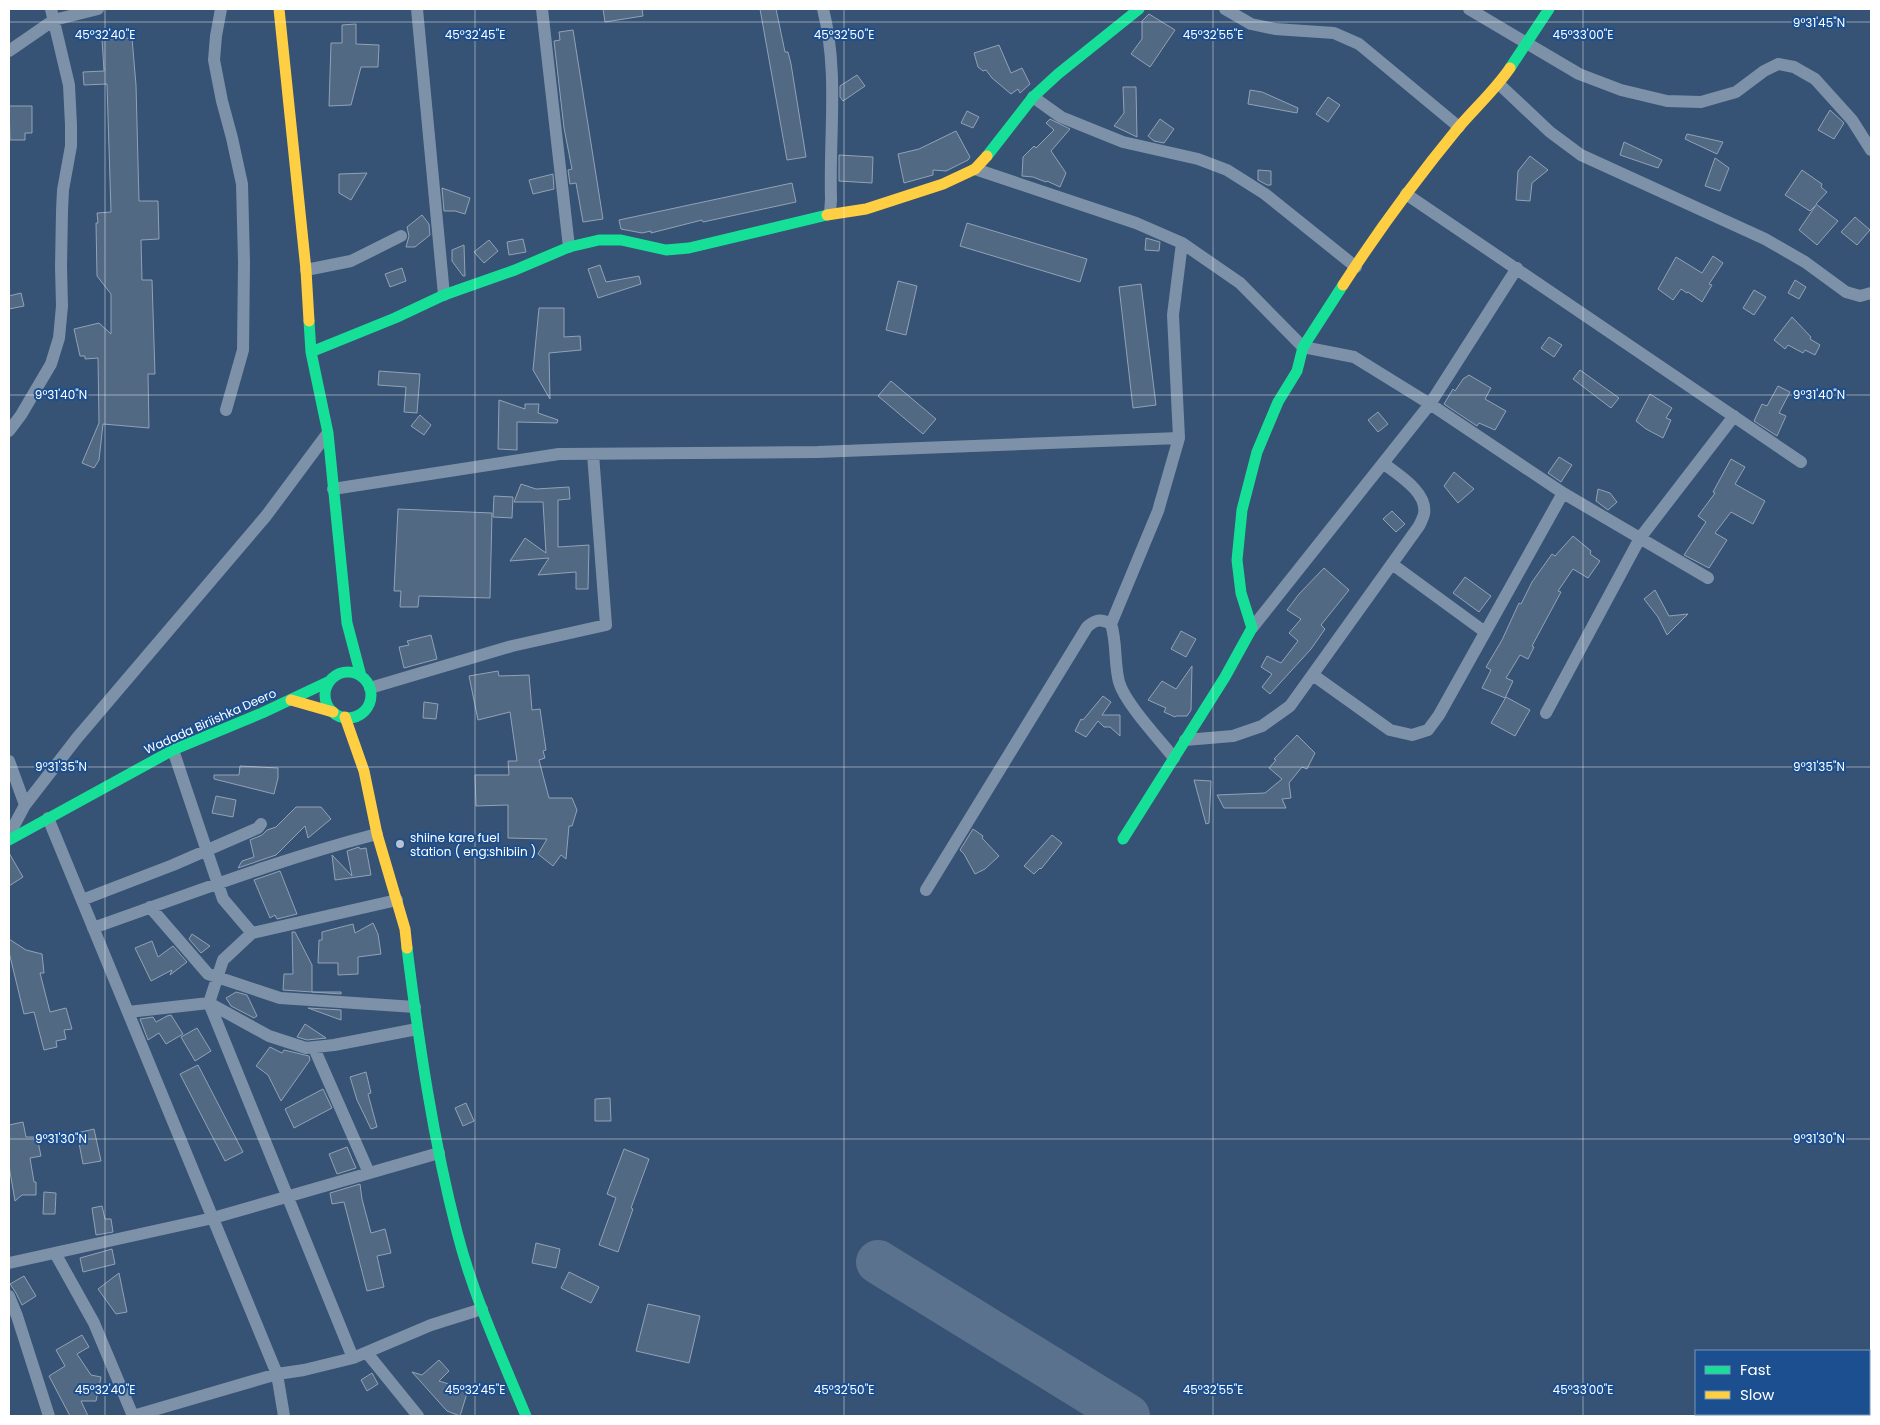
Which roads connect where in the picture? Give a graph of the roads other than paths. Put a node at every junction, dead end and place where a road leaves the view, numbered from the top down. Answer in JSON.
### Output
{"nodes":[{"id":1,"x":62,"y":9,"type":"edge"},
{"id":2,"x":98,"y":9,"type":"edge"},
{"id":3,"x":222,"y":9,"type":"edge"},
{"id":4,"x":279,"y":9,"type":"edge"},
{"id":5,"x":417,"y":9,"type":"edge"},
{"id":6,"x":542,"y":9,"type":"edge"},
{"id":7,"x":823,"y":9,"type":"edge"},
{"id":8,"x":1140,"y":9,"type":"edge"},
{"id":9,"x":1225,"y":9,"type":"edge"},
{"id":10,"x":1470,"y":9,"type":"edge"},
{"id":11,"x":1549,"y":9,"type":"edge"},
{"id":12,"x":52,"y":15,"type":"edge"},
{"id":13,"x":1526,"y":42,"type":"junction"},
{"id":14,"x":9,"y":51,"type":"edge"},
{"id":15,"x":1499,"y":84,"type":"junction"},
{"id":16,"x":1033,"y":97,"type":"junction"},
{"id":17,"x":1459,"y":126,"type":"junction"},
{"id":18,"x":1870,"y":142,"type":"edge"},
{"id":19,"x":975,"y":169,"type":"junction"},
{"id":20,"x":1406,"y":194,"type":"junction"},
{"id":21,"x":830,"y":214,"type":"junction"},
{"id":22,"x":401,"y":236,"type":"dead end"},
{"id":23,"x":1182,"y":243,"type":"junction"},
{"id":24,"x":569,"y":247,"type":"junction"},
{"id":25,"x":1356,"y":267,"type":"junction"},
{"id":26,"x":1517,"y":268,"type":"junction"},
{"id":27,"x":306,"y":270,"type":"junction"},
{"id":28,"x":1871,"y":293,"type":"edge"},
{"id":29,"x":444,"y":294,"type":"junction"},
{"id":30,"x":1303,"y":347,"type":"junction"},
{"id":31,"x":311,"y":352,"type":"junction"},
{"id":32,"x":1430,"y":404,"type":"junction"},
{"id":33,"x":226,"y":410,"type":"dead end"},
{"id":34,"x":1734,"y":416,"type":"junction"},
{"id":35,"x":9,"y":431,"type":"edge"},
{"id":36,"x":328,"y":433,"type":"junction"},
{"id":37,"x":1179,"y":438,"type":"junction"},
{"id":38,"x":593,"y":454,"type":"junction"},
{"id":39,"x":1801,"y":462,"type":"dead end"},
{"id":40,"x":1383,"y":463,"type":"junction"},
{"id":41,"x":333,"y":489,"type":"junction"},
{"id":42,"x":1563,"y":492,"type":"junction"},
{"id":43,"x":1640,"y":538,"type":"junction"},
{"id":44,"x":1392,"y":564,"type":"junction"},
{"id":45,"x":1708,"y":578,"type":"dead end"},
{"id":46,"x":347,"y":623,"type":"junction"},
{"id":47,"x":1111,"y":624,"type":"junction"},
{"id":48,"x":1252,"y":628,"type":"junction"},
{"id":49,"x":1485,"y":632,"type":"junction"},
{"id":50,"x":1314,"y":675,"type":"junction"},
{"id":51,"x":361,"y":676,"type":"junction"},
{"id":52,"x":332,"y":679,"type":"junction"},
{"id":53,"x":370,"y":688,"type":"junction"},
{"id":54,"x":291,"y":700,"type":"junction"},
{"id":55,"x":370,"y":703,"type":"junction"},
{"id":56,"x":333,"y":712,"type":"junction"},
{"id":57,"x":1546,"y":713,"type":"dead end"},
{"id":58,"x":346,"y":717,"type":"junction"},
{"id":59,"x":368,"y":722,"type":"dead end"},
{"id":60,"x":1185,"y":740,"type":"junction"},
{"id":61,"x":367,"y":742,"type":"dead end"},
{"id":62,"x":173,"y":750,"type":"junction"},
{"id":63,"x":1174,"y":758,"type":"junction"},
{"id":64,"x":9,"y":761,"type":"edge"},
{"id":65,"x":364,"y":771,"type":"junction"},
{"id":66,"x":25,"y":805,"type":"junction"},
{"id":67,"x":48,"y":818,"type":"junction"},
{"id":68,"x":261,"y":824,"type":"dead end"},
{"id":69,"x":377,"y":834,"type":"junction"},
{"id":70,"x":9,"y":835,"type":"edge"},
{"id":71,"x":1122,"y":839,"type":"dead end"},
{"id":72,"x":9,"y":840,"type":"edge"},
{"id":73,"x":206,"y":851,"type":"junction"},
{"id":74,"x":217,"y":883,"type":"junction"},
{"id":75,"x":926,"y":890,"type":"dead end"},
{"id":76,"x":82,"y":900,"type":"junction"},
{"id":77,"x":397,"y":900,"type":"junction"},
{"id":78,"x":150,"y":908,"type":"junction"},
{"id":79,"x":93,"y":928,"type":"junction"},
{"id":80,"x":252,"y":933,"type":"junction"},
{"id":81,"x":217,"y":977,"type":"junction"},
{"id":82,"x":208,"y":1003,"type":"junction"},
{"id":83,"x":415,"y":1007,"type":"junction"},
{"id":84,"x":128,"y":1012,"type":"junction"},
{"id":85,"x":417,"y":1029,"type":"junction"},
{"id":86,"x":314,"y":1048,"type":"junction"},
{"id":87,"x":439,"y":1153,"type":"junction"},
{"id":88,"x":369,"y":1173,"type":"junction"},
{"id":89,"x":287,"y":1196,"type":"junction"},
{"id":90,"x":213,"y":1218,"type":"junction"},
{"id":91,"x":55,"y":1253,"type":"junction"},
{"id":92,"x":9,"y":1263,"type":"edge"},
{"id":93,"x":9,"y":1296,"type":"edge"},
{"id":94,"x":482,"y":1308,"type":"junction"},
{"id":95,"x":367,"y":1353,"type":"junction"},
{"id":96,"x":353,"y":1358,"type":"junction"},
{"id":97,"x":277,"y":1374,"type":"junction"},
{"id":98,"x":523,"y":1415,"type":"edge"},
{"id":99,"x":49,"y":1416,"type":"edge"},
{"id":100,"x":284,"y":1416,"type":"edge"},
{"id":101,"x":418,"y":1416,"type":"edge"}],
"edges":[{"from":1,"to":12,"type":"street"},
{"from":2,"to":12,"type":"street"},
{"from":3,"to":33,"type":"street"},
{"from":4,"to":27,"type":"main road"},
{"from":5,"to":29,"type":"street"},
{"from":6,"to":24,"type":"street"},
{"from":7,"to":21,"type":"street"},
{"from":8,"to":16,"type":"main road"},
{"from":9,"to":17,"type":"street"},
{"from":10,"to":13,"type":"street"},
{"from":11,"to":13,"type":"main road"},
{"from":12,"to":14,"type":"street"},
{"from":12,"to":35,"type":"street"},
{"from":13,"to":15,"type":"main road"},
{"from":13,"to":18,"type":"street"},
{"from":15,"to":17,"type":"main road"},
{"from":15,"to":28,"type":"street"},
{"from":16,"to":19,"type":"main road"},
{"from":16,"to":25,"type":"street"},
{"from":17,"to":20,"type":"main road"},
{"from":19,"to":21,"type":"main road"},
{"from":19,"to":23,"type":"street"},
{"from":20,"to":25,"type":"main road"},
{"from":20,"to":26,"type":"street"},
{"from":21,"to":24,"type":"main road"},
{"from":22,"to":27,"type":"street"},
{"from":23,"to":30,"type":"street"},
{"from":23,"to":37,"type":"street"},
{"from":24,"to":29,"type":"main road"},
{"from":25,"to":30,"type":"main road"},
{"from":26,"to":32,"type":"street"},
{"from":26,"to":34,"type":"street"},
{"from":27,"to":31,"type":"main road"},
{"from":29,"to":31,"type":"main road"},
{"from":30,"to":32,"type":"street"},
{"from":30,"to":48,"type":"main road"},
{"from":31,"to":36,"type":"main road"},
{"from":32,"to":40,"type":"street"},
{"from":32,"to":42,"type":"street"},
{"from":34,"to":39,"type":"street"},
{"from":34,"to":43,"type":"street"},
{"from":36,"to":41,"type":"main road"},
{"from":36,"to":66,"type":"street"},
{"from":37,"to":38,"type":"street"},
{"from":37,"to":47,"type":"street"},
{"from":38,"to":41,"type":"street"},
{"from":38,"to":53,"type":"street"},
{"from":40,"to":44,"type":"street"},
{"from":40,"to":48,"type":"street"},
{"from":41,"to":46,"type":"main road"},
{"from":42,"to":43,"type":"street"},
{"from":42,"to":49,"type":"street"},
{"from":43,"to":45,"type":"street"},
{"from":43,"to":57,"type":"street"},
{"from":44,"to":49,"type":"street"},
{"from":44,"to":50,"type":"street"},
{"from":46,"to":51,"type":"main road"},
{"from":46,"to":52,"type":"main road"},
{"from":47,"to":63,"type":"street"},
{"from":47,"to":75,"type":"street"},
{"from":48,"to":60,"type":"main road"},
{"from":49,"to":50,"type":"street"},
{"from":50,"to":60,"type":"street"},
{"from":51,"to":52,"type":"main road"},
{"from":51,"to":53,"type":"main road"},
{"from":52,"to":54,"type":"main road","name":"Wadada Biriishka Deero"},
{"from":52,"to":56,"type":"main road"},
{"from":53,"to":55,"type":"main road"},
{"from":54,"to":56,"type":"main road","name":"Wadada Biriishka Deero"},
{"from":54,"to":62,"type":"main road","name":"Wadada Biriishka Deero"},
{"from":55,"to":58,"type":"main road"},
{"from":55,"to":59,"type":"main road"},
{"from":56,"to":58,"type":"main road"},
{"from":58,"to":65,"type":"main road"},
{"from":60,"to":63,"type":"main road"},
{"from":61,"to":65,"type":"main road"},
{"from":62,"to":67,"type":"main road","name":"Wadada Biriishka Deero"},
{"from":62,"to":73,"type":"street"},
{"from":63,"to":71,"type":"main road"},
{"from":64,"to":66,"type":"street"},
{"from":65,"to":69,"type":"main road"},
{"from":66,"to":70,"type":"street"},
{"from":67,"to":72,"type":"main road","name":"Wadada Biriishka Deero"},
{"from":67,"to":76,"type":"street"},
{"from":68,"to":73,"type":"street"},
{"from":69,"to":74,"type":"street"},
{"from":69,"to":77,"type":"main road"},
{"from":73,"to":74,"type":"street"},
{"from":73,"to":76,"type":"street"},
{"from":74,"to":78,"type":"street"},
{"from":74,"to":80,"type":"street"},
{"from":76,"to":79,"type":"street"},
{"from":77,"to":80,"type":"street"},
{"from":77,"to":83,"type":"main road"},
{"from":78,"to":79,"type":"street"},
{"from":78,"to":81,"type":"street"},
{"from":79,"to":84,"type":"street"},
{"from":80,"to":81,"type":"street"},
{"from":81,"to":82,"type":"street"},
{"from":81,"to":83,"type":"street"},
{"from":82,"to":84,"type":"street"},
{"from":82,"to":86,"type":"street"},
{"from":82,"to":89,"type":"street"},
{"from":83,"to":85,"type":"main road"},
{"from":84,"to":90,"type":"street"},
{"from":85,"to":86,"type":"street"},
{"from":85,"to":87,"type":"main road"},
{"from":86,"to":88,"type":"street"},
{"from":87,"to":88,"type":"street"},
{"from":87,"to":94,"type":"main road"},
{"from":88,"to":89,"type":"street"},
{"from":89,"to":90,"type":"street"},
{"from":89,"to":96,"type":"street"},
{"from":90,"to":91,"type":"street"},
{"from":90,"to":97,"type":"street"},
{"from":91,"to":92,"type":"street"},
{"from":91,"to":97,"type":"street"},
{"from":93,"to":99,"type":"street"},
{"from":94,"to":95,"type":"street"},
{"from":94,"to":98,"type":"main road"},
{"from":95,"to":96,"type":"street"},
{"from":95,"to":101,"type":"street"},
{"from":96,"to":97,"type":"street"},
{"from":97,"to":100,"type":"street"}]}
